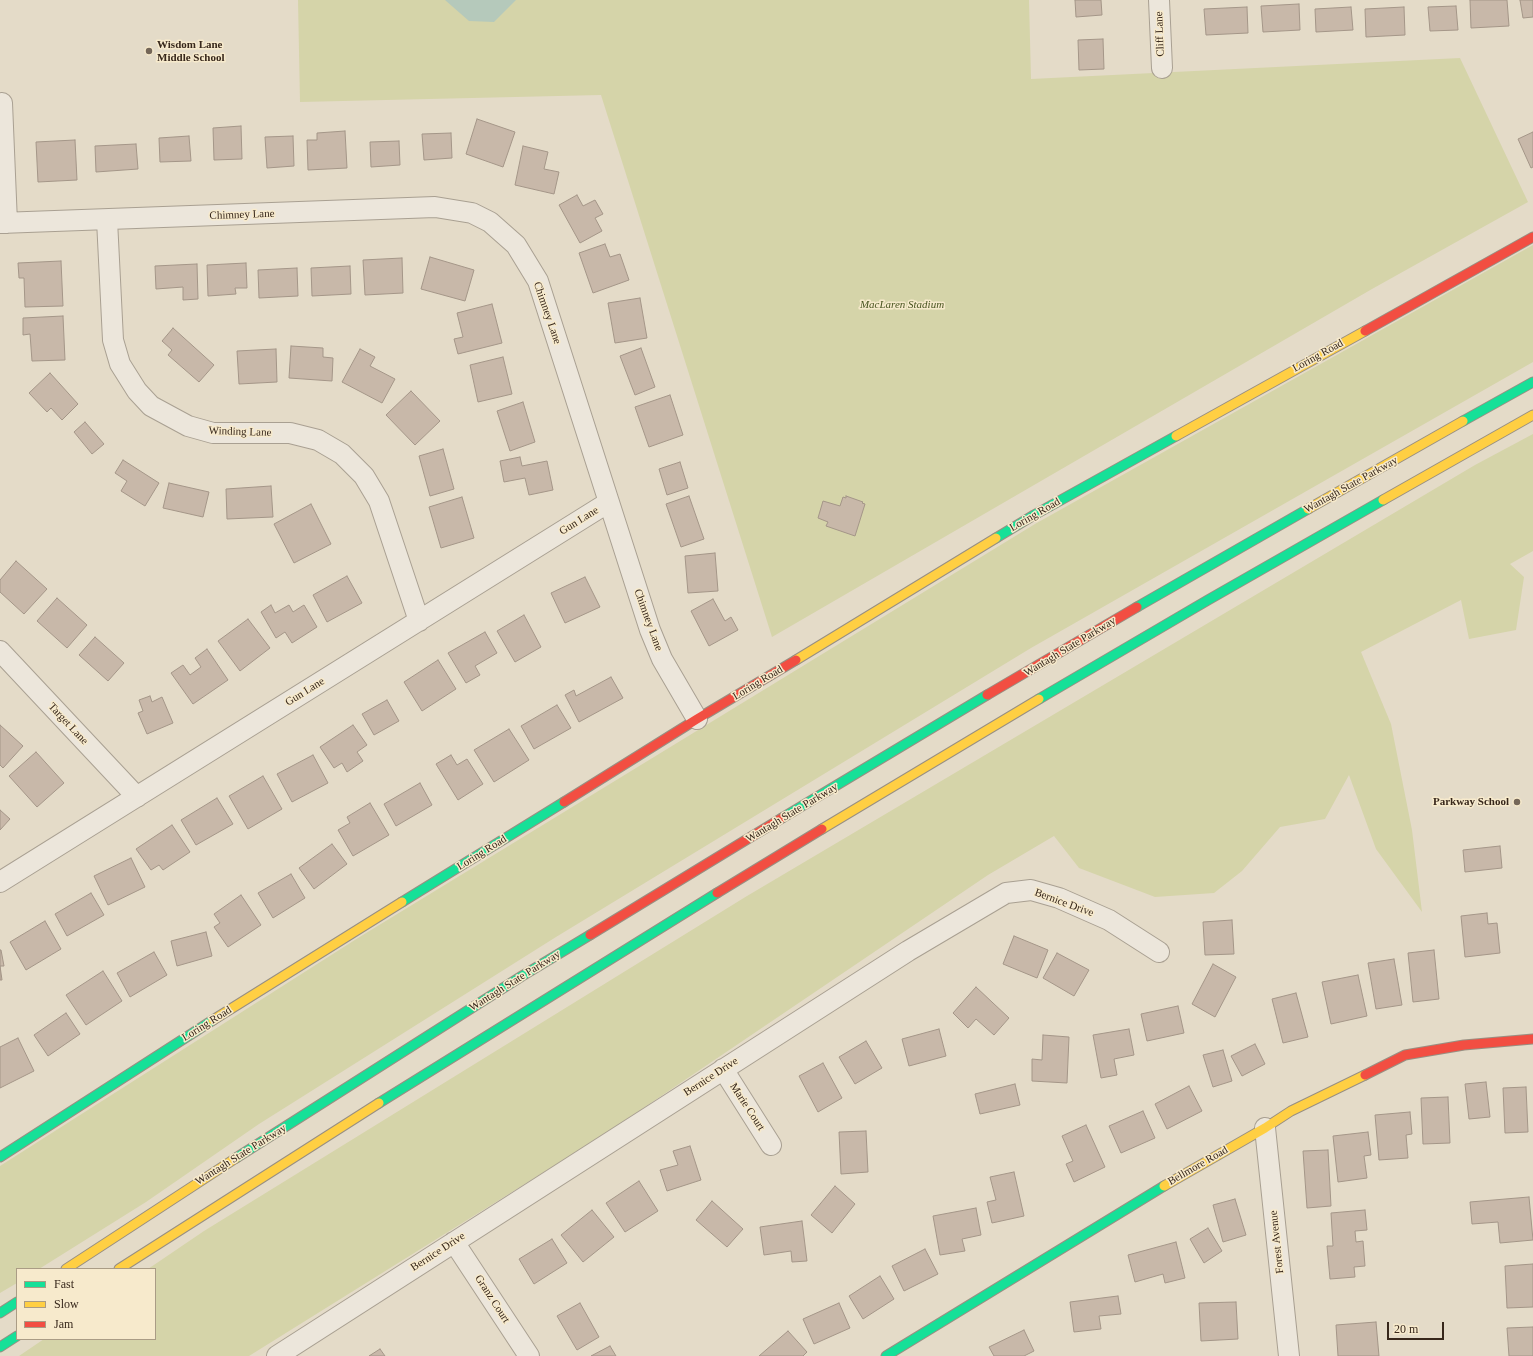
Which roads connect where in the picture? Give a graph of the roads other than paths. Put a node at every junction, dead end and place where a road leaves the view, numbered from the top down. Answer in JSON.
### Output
{"nodes":[{"id":1,"x":1159,"y":0,"type":"edge"},
{"id":2,"x":1162,"y":68,"type":"dead end"},
{"id":3,"x":2,"y":103,"type":"dead end"},
{"id":4,"x":107,"y":220,"type":"junction"},
{"id":5,"x":4,"y":223,"type":"edge"},
{"id":6,"x":1533,"y":237,"type":"edge"},
{"id":7,"x":1533,"y":382,"type":"edge"},
{"id":8,"x":1533,"y":415,"type":"edge"},
{"id":9,"x":609,"y":502,"type":"junction"},
{"id":10,"x":419,"y":621,"type":"junction"},
{"id":11,"x":0,"y":651,"type":"edge"},
{"id":12,"x":697,"y":719,"type":"junction"},
{"id":13,"x":137,"y":797,"type":"junction"},
{"id":14,"x":0,"y":882,"type":"edge"},
{"id":15,"x":1159,"y":952,"type":"dead end"},
{"id":16,"x":1533,"y":1039,"type":"edge"},
{"id":17,"x":723,"y":1069,"type":"junction"},
{"id":18,"x":1264,"y":1128,"type":"junction"},
{"id":19,"x":771,"y":1144,"type":"dead end"},
{"id":20,"x":0,"y":1157,"type":"edge"},
{"id":21,"x":454,"y":1242,"type":"junction"},
{"id":22,"x":68,"y":1268,"type":"edge"},
{"id":23,"x":121,"y":1268,"type":"edge"},
{"id":24,"x":16,"y":1303,"type":"edge"},
{"id":25,"x":0,"y":1313,"type":"edge"},
{"id":26,"x":16,"y":1337,"type":"edge"},
{"id":27,"x":0,"y":1347,"type":"edge"},
{"id":28,"x":277,"y":1356,"type":"edge"},
{"id":29,"x":529,"y":1356,"type":"edge"},
{"id":30,"x":886,"y":1356,"type":"edge"},
{"id":31,"x":1289,"y":1356,"type":"edge"}],
"edges":[{"from":1,"to":2,"type":"street","name":"Cliff Lane"},
{"from":3,"to":5,"type":"street"},
{"from":4,"to":5,"type":"street","name":"Chimney Lane"},
{"from":4,"to":9,"type":"street","name":"Chimney Lane"},
{"from":4,"to":10,"type":"street","name":"Winding Lane"},
{"from":6,"to":12,"type":"main road","name":"Loring Road"},
{"from":7,"to":22,"type":"main road","name":"Wantagh State Parkway"},
{"from":8,"to":23,"type":"main road"},
{"from":9,"to":10,"type":"street","name":"Gun Lane"},
{"from":9,"to":12,"type":"street","name":"Chimney Lane"},
{"from":10,"to":13,"type":"street","name":"Gun Lane"},
{"from":11,"to":13,"type":"street","name":"Target Lane"},
{"from":12,"to":20,"type":"main road","name":"Loring Road"},
{"from":13,"to":14,"type":"street","name":"Gun Lane"},
{"from":15,"to":17,"type":"street","name":"Bernice Drive"},
{"from":16,"to":18,"type":"main road","name":"Bellmore Road"},
{"from":17,"to":19,"type":"street","name":"Marie Court"},
{"from":17,"to":21,"type":"street","name":"Bernice Drive"},
{"from":18,"to":30,"type":"main road","name":"Bellmore Road"},
{"from":18,"to":31,"type":"street","name":"Forest Avenue"},
{"from":21,"to":28,"type":"street","name":"Bernice Drive"},
{"from":21,"to":29,"type":"street","name":"Granz Court"},
{"from":24,"to":25,"type":"main road"},
{"from":26,"to":27,"type":"main road"}]}
